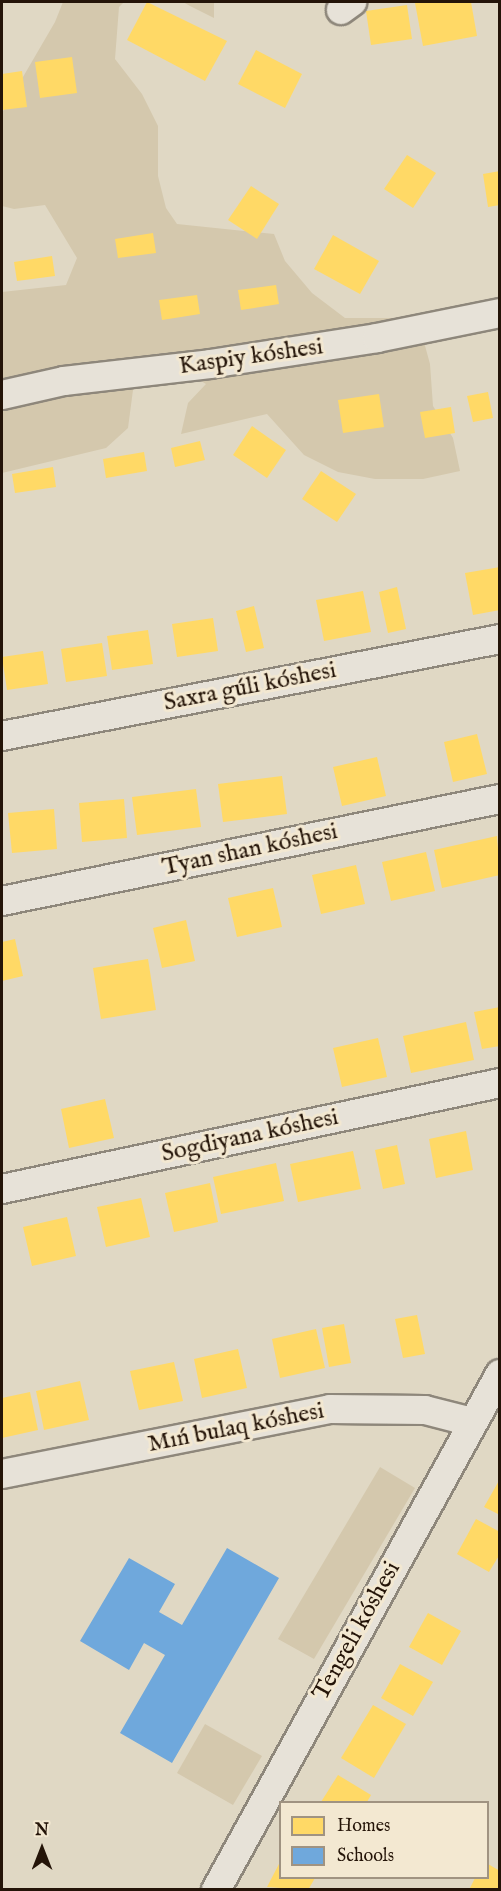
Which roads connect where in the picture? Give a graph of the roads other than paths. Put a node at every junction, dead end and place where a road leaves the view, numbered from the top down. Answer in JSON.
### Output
{"nodes":[{"id":1,"x":500,"y":313,"type":"edge"},
{"id":2,"x":2,"y":395,"type":"edge"},
{"id":3,"x":500,"y":639,"type":"edge"},
{"id":4,"x":2,"y":736,"type":"edge"},
{"id":5,"x":500,"y":799,"type":"edge"},
{"id":6,"x":2,"y":901,"type":"edge"},
{"id":7,"x":500,"y":1083,"type":"edge"},
{"id":8,"x":2,"y":1189,"type":"edge"},
{"id":9,"x":500,"y":1374,"type":"edge"},
{"id":10,"x":472,"y":1422,"type":"junction"},
{"id":11,"x":2,"y":1474,"type":"edge"},
{"id":12,"x":216,"y":1890,"type":"edge"}],
"edges":[{"from":1,"to":2,"type":"street","name":"Kaspiy kóshesi"},
{"from":3,"to":4,"type":"street","name":"Saxra gúli kóshesi"},
{"from":5,"to":6,"type":"street","name":"Tyan shan kóshesi"},
{"from":7,"to":8,"type":"street","name":"Sogdiyana kóshesi"},
{"from":9,"to":10,"type":"street","name":"Tengeli kóshesi"},
{"from":10,"to":11,"type":"street","name":"Mıń bulaq kóshesi"},
{"from":10,"to":12,"type":"street","name":"Tengeli kóshesi"}]}
